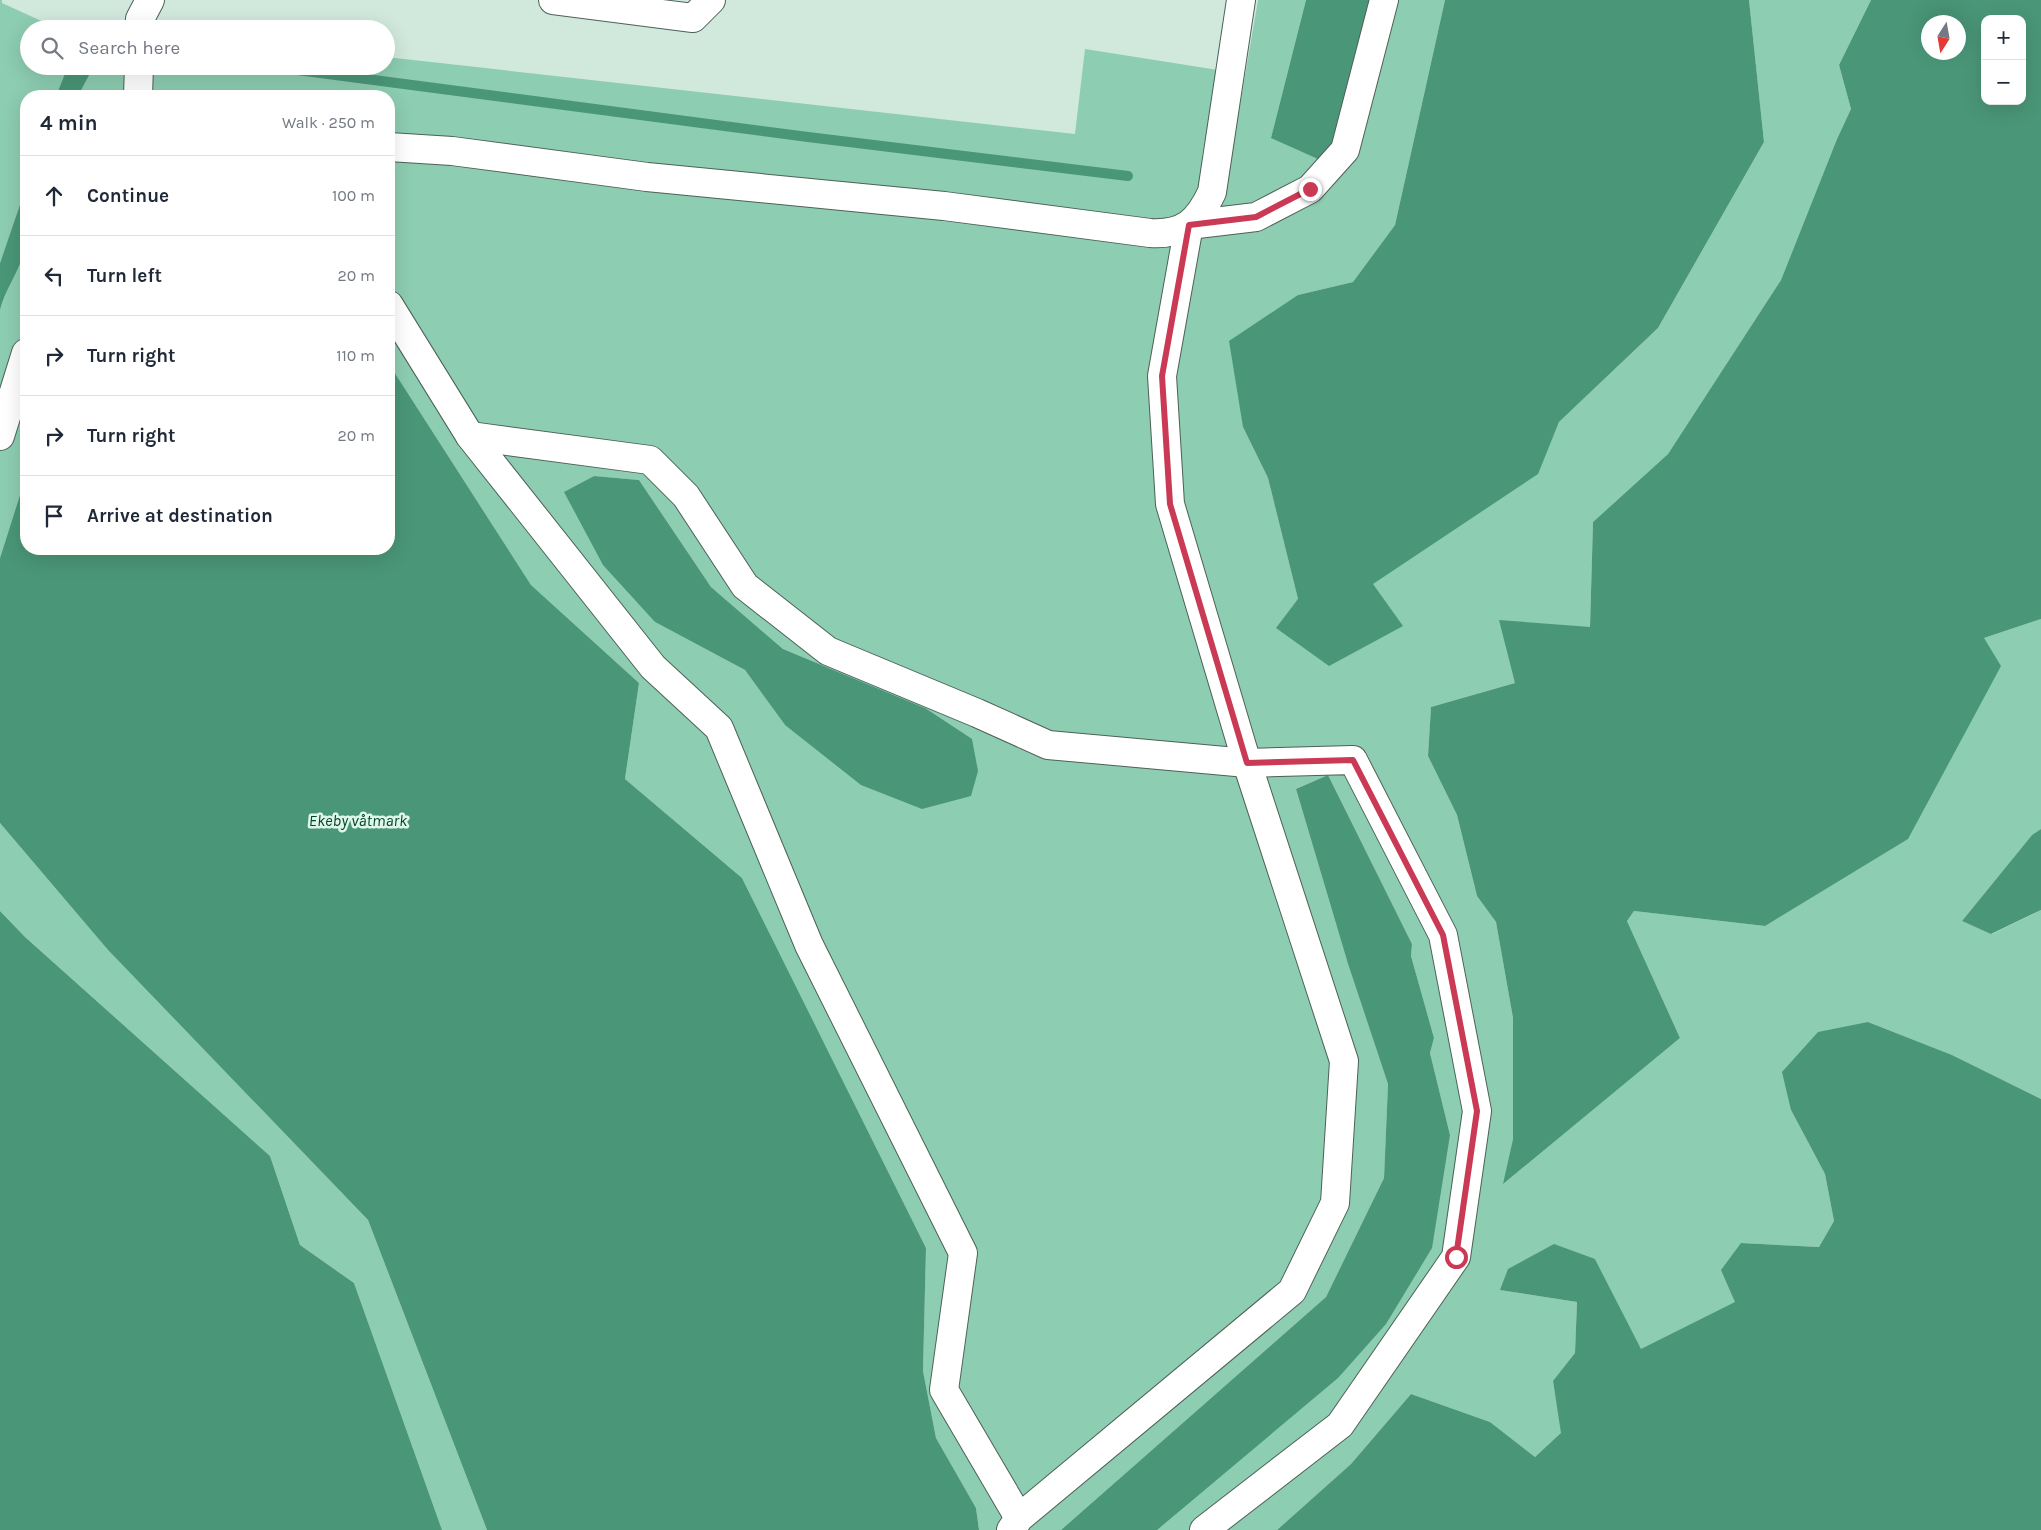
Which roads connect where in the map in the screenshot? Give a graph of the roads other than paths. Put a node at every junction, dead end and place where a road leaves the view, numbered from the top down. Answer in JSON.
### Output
{"nodes":[{"id":1,"x":150,"y":0,"type":"edge"},
{"id":2,"x":554,"y":0,"type":"edge"},
{"id":3,"x":711,"y":0,"type":"edge"},
{"id":4,"x":1241,"y":0,"type":"edge"},
{"id":5,"x":1384,"y":0,"type":"edge"},
{"id":6,"x":140,"y":20,"type":"edge"},
{"id":7,"x":139,"y":75,"type":"edge"},
{"id":8,"x":138,"y":90,"type":"edge"},
{"id":9,"x":395,"y":147,"type":"edge"},
{"id":10,"x":1189,"y":225,"type":"junction"},
{"id":11,"x":395,"y":316,"type":"edge"},
{"id":12,"x":20,"y":372,"type":"edge"},
{"id":13,"x":0,"y":436,"type":"edge"},
{"id":14,"x":470,"y":436,"type":"junction"},
{"id":15,"x":1247,"y":763,"type":"junction"},
{"id":16,"x":1015,"y":1524,"type":"edge"},
{"id":17,"x":1204,"y":1530,"type":"edge"}],
"edges":[{"from":1,"to":6,"type":"lane"},
{"from":2,"to":3,"type":"lane"},
{"from":4,"to":10,"type":"lane"},
{"from":5,"to":10,"type":"lane"},
{"from":7,"to":8,"type":"lane"},
{"from":9,"to":10,"type":"lane"},
{"from":10,"to":15,"type":"lane"},
{"from":11,"to":14,"type":"lane"},
{"from":12,"to":13,"type":"lane"},
{"from":14,"to":15,"type":"lane"},
{"from":14,"to":16,"type":"lane"},
{"from":15,"to":16,"type":"lane"},
{"from":15,"to":17,"type":"lane"}]}
